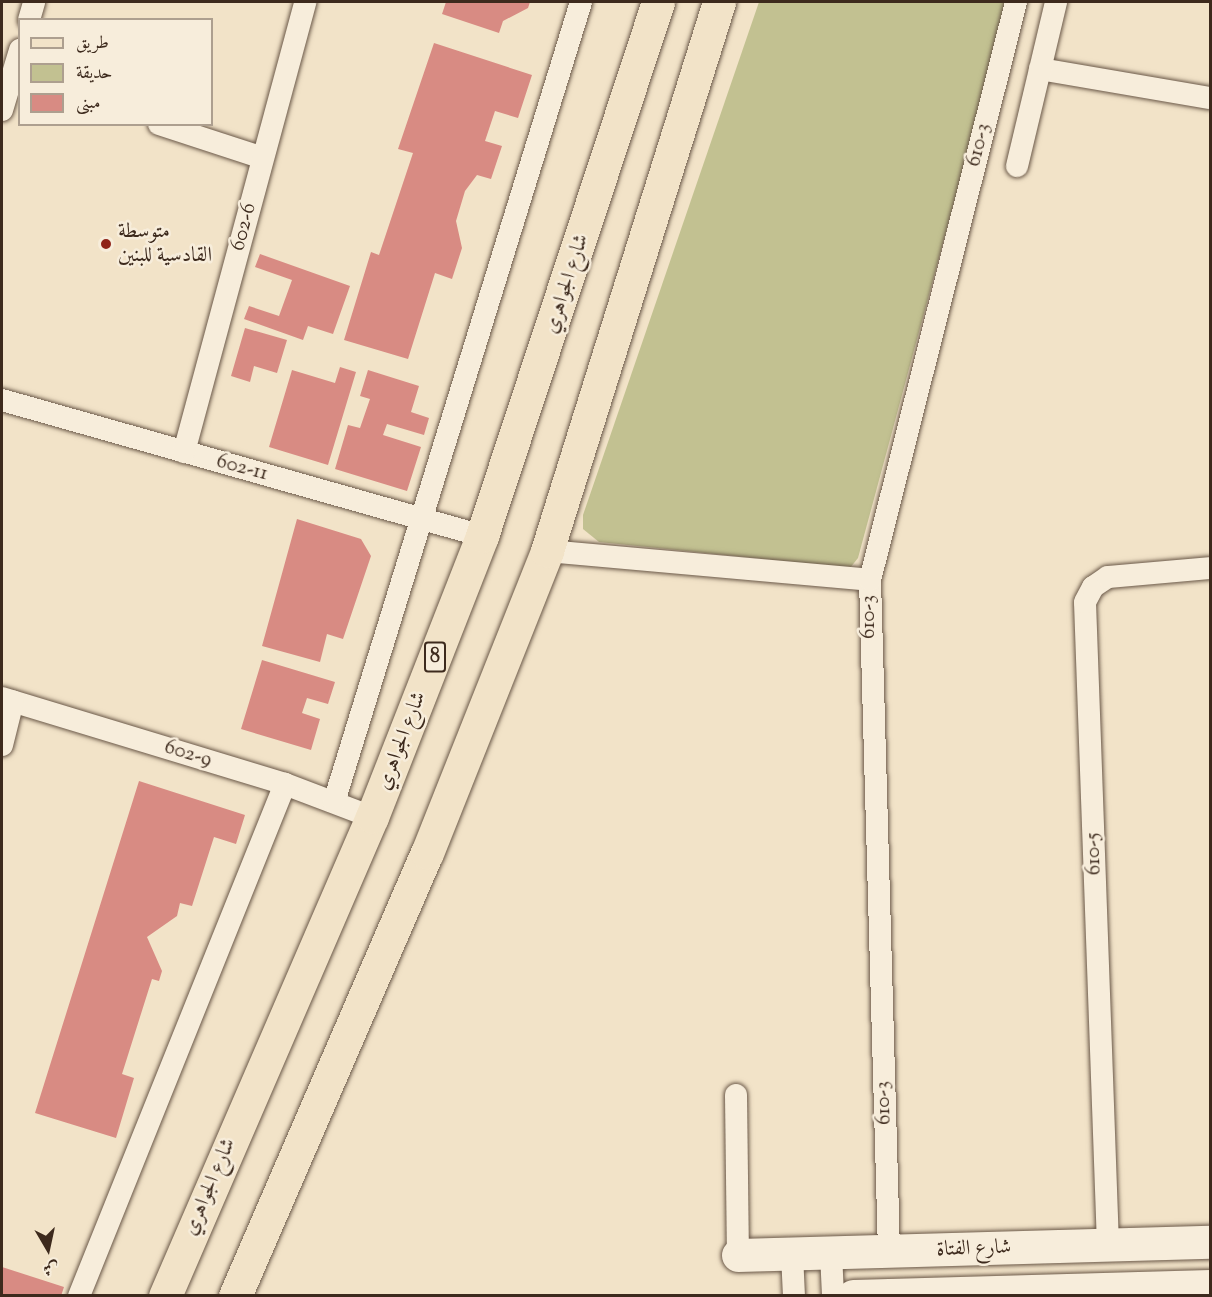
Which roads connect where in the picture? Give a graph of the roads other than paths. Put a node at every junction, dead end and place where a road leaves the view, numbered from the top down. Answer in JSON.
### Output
{"nodes":[{"id":1,"x":34,"y":2,"type":"edge"},
{"id":2,"x":305,"y":2,"type":"edge"},
{"id":3,"x":581,"y":2,"type":"edge"},
{"id":4,"x":658,"y":2,"type":"edge"},
{"id":5,"x":719,"y":2,"type":"edge"},
{"id":6,"x":1016,"y":2,"type":"edge"},
{"id":7,"x":1056,"y":2,"type":"edge"},
{"id":8,"x":29,"y":18,"type":"edge"},
{"id":9,"x":1040,"y":69,"type":"junction"},
{"id":10,"x":16,"y":78,"type":"edge"},
{"id":11,"x":1210,"y":98,"type":"edge"},
{"id":12,"x":2,"y":110,"type":"edge"},
{"id":13,"x":165,"y":126,"type":"edge"},
{"id":14,"x":263,"y":158,"type":"junction"},
{"id":15,"x":1017,"y":166,"type":"dead end"},
{"id":16,"x":2,"y":400,"type":"edge"},
{"id":17,"x":184,"y":452,"type":"junction"},
{"id":18,"x":420,"y":516,"type":"junction"},
{"id":19,"x":482,"y":536,"type":"junction"},
{"id":20,"x":547,"y":551,"type":"junction"},
{"id":21,"x":1210,"y":568,"type":"edge"},
{"id":22,"x":870,"y":580,"type":"junction"},
{"id":23,"x":7,"y":699,"type":"edge"},
{"id":24,"x":2,"y":745,"type":"edge"},
{"id":25,"x":285,"y":784,"type":"junction"},
{"id":26,"x":334,"y":802,"type":"junction"},
{"id":27,"x":372,"y":816,"type":"junction"},
{"id":28,"x":736,"y":1095,"type":"dead end"},
{"id":29,"x":1210,"y":1242,"type":"edge"},
{"id":30,"x":1108,"y":1245,"type":"junction"},
{"id":31,"x":889,"y":1251,"type":"junction"},
{"id":32,"x":831,"y":1253,"type":"junction"},
{"id":33,"x":792,"y":1254,"type":"junction"},
{"id":34,"x":738,"y":1256,"type":"joint"},
{"id":35,"x":1210,"y":1286,"type":"edge"},
{"id":36,"x":79,"y":1296,"type":"edge"},
{"id":37,"x":165,"y":1296,"type":"edge"},
{"id":38,"x":235,"y":1296,"type":"edge"},
{"id":39,"x":794,"y":1296,"type":"edge"},
{"id":40,"x":833,"y":1296,"type":"edge"},
{"id":41,"x":853,"y":1296,"type":"edge"}],
"edges":[{"from":1,"to":8,"type":"street"},
{"from":2,"to":14,"type":"street","name":"602-6"},
{"from":3,"to":18,"type":"street"},
{"from":4,"to":19,"type":"main road","name":"شارع الجواهري","number":"8"},
{"from":5,"to":20,"type":"main road"},
{"from":6,"to":22,"type":"street","name":"610-3"},
{"from":7,"to":9,"type":"street"},
{"from":9,"to":11,"type":"street"},
{"from":9,"to":15,"type":"street"},
{"from":10,"to":12,"type":"street"},
{"from":13,"to":14,"type":"street"},
{"from":14,"to":17,"type":"street","name":"602-6"},
{"from":16,"to":17,"type":"street","name":"602-11"},
{"from":17,"to":18,"type":"street","name":"602-11"},
{"from":18,"to":19,"type":"street","name":"602-11"},
{"from":18,"to":26,"type":"street"},
{"from":19,"to":27,"type":"main road","name":"شارع الجواهري","number":"8"},
{"from":20,"to":22,"type":"street"},
{"from":20,"to":38,"type":"main road"},
{"from":21,"to":30,"type":"street","name":"610-5"},
{"from":22,"to":31,"type":"street","name":"610-3"},
{"from":23,"to":24,"type":"street"},
{"from":23,"to":25,"type":"street","name":"602-9"},
{"from":25,"to":26,"type":"street","name":"602-9"},
{"from":25,"to":36,"type":"street"},
{"from":26,"to":27,"type":"street","name":"602-9"},
{"from":27,"to":37,"type":"main road","name":"شارع الجواهري","number":"8"},
{"from":28,"to":34,"type":"street"},
{"from":29,"to":30,"type":"street","name":"شارع الفتاة"},
{"from":30,"to":31,"type":"street","name":"شارع الفتاة"},
{"from":31,"to":32,"type":"street","name":"شارع الفتاة"},
{"from":32,"to":33,"type":"street","name":"شارع الفتاة"},
{"from":32,"to":40,"type":"street"},
{"from":33,"to":34,"type":"street","name":"شارع الفتاة"},
{"from":33,"to":39,"type":"street"},
{"from":35,"to":41,"type":"street","name":"شارع الفتاة"}]}
